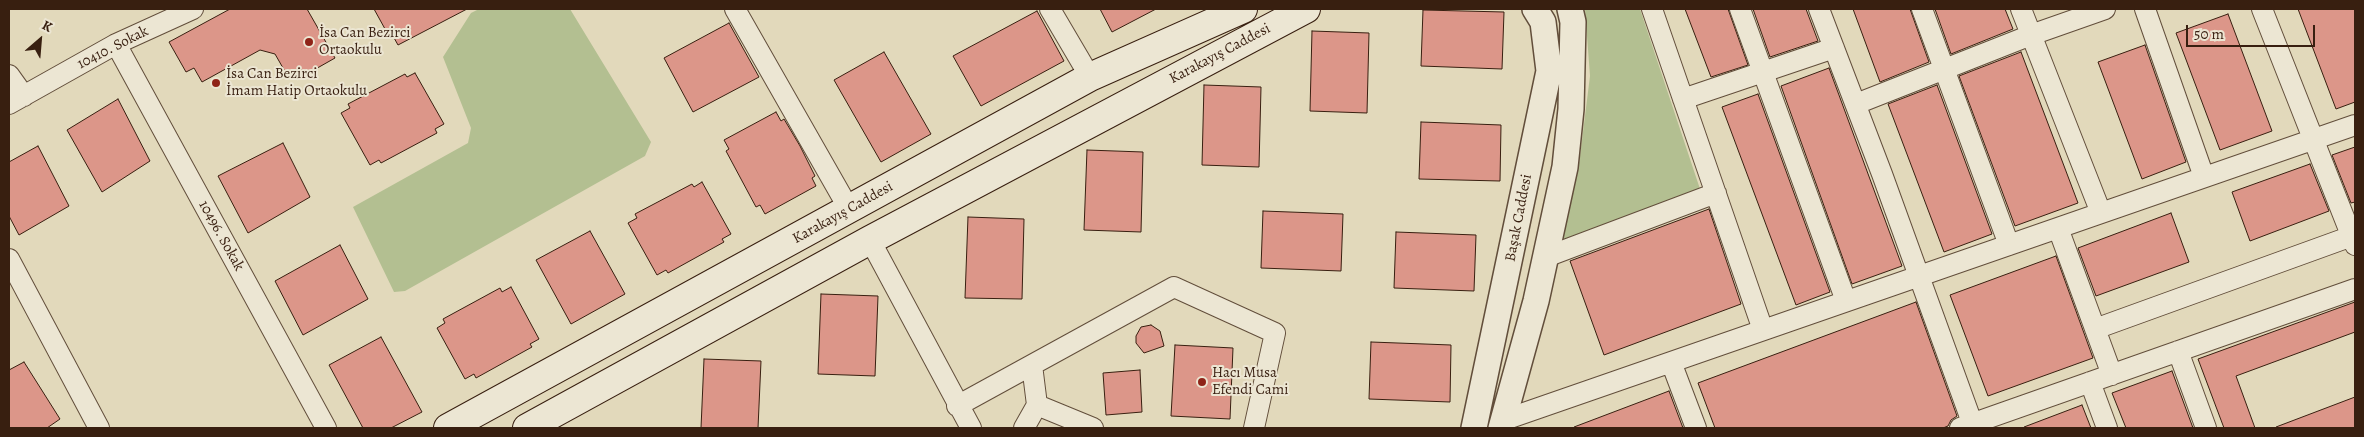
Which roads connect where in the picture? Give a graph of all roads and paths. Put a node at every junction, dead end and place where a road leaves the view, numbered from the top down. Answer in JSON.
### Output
{"nodes":[{"id":1,"x":193,"y":9,"type":"edge"},
{"id":2,"x":735,"y":9,"type":"edge"},
{"id":3,"x":1050,"y":9,"type":"edge"},
{"id":4,"x":1243,"y":9,"type":"edge"},
{"id":5,"x":1306,"y":9,"type":"edge"},
{"id":6,"x":1535,"y":9,"type":"edge"},
{"id":7,"x":1570,"y":9,"type":"edge"},
{"id":8,"x":1652,"y":9,"type":"edge"},
{"id":9,"x":1740,"y":9,"type":"edge"},
{"id":10,"x":1819,"y":9,"type":"edge"},
{"id":11,"x":1922,"y":9,"type":"edge"},
{"id":12,"x":2021,"y":9,"type":"edge"},
{"id":13,"x":2105,"y":9,"type":"edge"},
{"id":14,"x":2145,"y":9,"type":"edge"},
{"id":15,"x":2262,"y":9,"type":"edge"},
{"id":16,"x":2031,"y":35,"type":"junction"},
{"id":17,"x":116,"y":44,"type":"junction"},
{"id":18,"x":1834,"y":48,"type":"junction"},
{"id":19,"x":1944,"y":70,"type":"junction"},
{"id":20,"x":1764,"y":71,"type":"junction"},
{"id":21,"x":9,"y":75,"type":"edge"},
{"id":22,"x":1090,"y":77,"type":"junction"},
{"id":23,"x":1683,"y":98,"type":"junction"},
{"id":24,"x":16,"y":100,"type":"edge"},
{"id":25,"x":1856,"y":104,"type":"junction"},
{"id":26,"x":2355,"y":125,"type":"edge"},
{"id":27,"x":2314,"y":139,"type":"junction"},
{"id":28,"x":2204,"y":177,"type":"junction"},
{"id":29,"x":1716,"y":193,"type":"junction"},
{"id":30,"x":849,"y":209,"type":"junction"},
{"id":31,"x":2100,"y":213,"type":"junction"},
{"id":32,"x":2058,"y":228,"type":"junction"},
{"id":33,"x":870,"y":240,"type":"junction"},
{"id":34,"x":2353,"y":240,"type":"edge"},
{"id":35,"x":2009,"y":245,"type":"junction"},
{"id":36,"x":1546,"y":257,"type":"junction"},
{"id":37,"x":9,"y":259,"type":"edge"},
{"id":38,"x":1919,"y":276,"type":"junction"},
{"id":39,"x":2355,"y":289,"type":"edge"},
{"id":40,"x":1846,"y":301,"type":"junction"},
{"id":41,"x":2095,"y":329,"type":"junction"},
{"id":42,"x":1763,"y":330,"type":"junction"},
{"id":43,"x":2178,"y":351,"type":"junction"},
{"id":44,"x":1671,"y":362,"type":"junction"},
{"id":45,"x":1032,"y":365,"type":"junction"},
{"id":46,"x":2112,"y":374,"type":"junction"},
{"id":47,"x":2090,"y":382,"type":"junction"},
{"id":48,"x":1037,"y":405,"type":"junction"},
{"id":49,"x":957,"y":406,"type":"junction"},
{"id":50,"x":1502,"y":424,"type":"edge"},
{"id":51,"x":1969,"y":427,"type":"edge"},
{"id":52,"x":99,"y":428,"type":"edge"},
{"id":53,"x":326,"y":428,"type":"edge"},
{"id":54,"x":448,"y":428,"type":"edge"},
{"id":55,"x":527,"y":428,"type":"edge"},
{"id":56,"x":971,"y":428,"type":"edge"},
{"id":57,"x":1024,"y":428,"type":"edge"},
{"id":58,"x":1093,"y":428,"type":"edge"},
{"id":59,"x":1254,"y":428,"type":"edge"},
{"id":60,"x":1474,"y":428,"type":"edge"},
{"id":61,"x":1696,"y":428,"type":"edge"},
{"id":62,"x":2107,"y":428,"type":"edge"},
{"id":63,"x":2206,"y":428,"type":"edge"}],
"edges":[{"from":1,"to":17,"type":"street","name":"10410. Sokak"},
{"from":2,"to":30,"type":"street"},
{"from":3,"to":22,"type":"street"},
{"from":4,"to":22,"type":"main road","name":"Karakayış Caddesi"},
{"from":5,"to":33,"type":"main road","name":"Karakayış Caddesi"},
{"from":6,"to":60,"type":"street","name":"Başak Caddesi"},
{"from":7,"to":36,"type":"street"},
{"from":8,"to":23,"type":"street"},
{"from":9,"to":20,"type":"street"},
{"from":10,"to":18,"type":"street"},
{"from":11,"to":19,"type":"street"},
{"from":12,"to":16,"type":"street"},
{"from":13,"to":16,"type":"street"},
{"from":14,"to":28,"type":"street"},
{"from":15,"to":27,"type":"street"},
{"from":16,"to":19,"type":"street"},
{"from":16,"to":31,"type":"street"},
{"from":17,"to":24,"type":"street","name":"10410. Sokak"},
{"from":17,"to":53,"type":"street","name":"10496. Sokak"},
{"from":18,"to":20,"type":"street"},
{"from":18,"to":25,"type":"street"},
{"from":19,"to":25,"type":"street"},
{"from":19,"to":35,"type":"street"},
{"from":20,"to":23,"type":"street"},
{"from":20,"to":40,"type":"street"},
{"from":21,"to":24,"type":"street"},
{"from":22,"to":30,"type":"main road","name":"Karakayış Caddesi"},
{"from":23,"to":29,"type":"street"},
{"from":25,"to":38,"type":"street"},
{"from":26,"to":27,"type":"street"},
{"from":27,"to":28,"type":"street"},
{"from":27,"to":34,"type":"street"},
{"from":28,"to":31,"type":"street"},
{"from":29,"to":36,"type":"street"},
{"from":29,"to":42,"type":"street"},
{"from":30,"to":54,"type":"main road","name":"Karakayış Caddesi"},
{"from":31,"to":32,"type":"street"},
{"from":32,"to":35,"type":"street"},
{"from":32,"to":41,"type":"street"},
{"from":33,"to":49,"type":"street"},
{"from":33,"to":55,"type":"main road","name":"Karakayış Caddesi"},
{"from":34,"to":41,"type":"street"},
{"from":35,"to":38,"type":"street"},
{"from":36,"to":50,"type":"street"},
{"from":37,"to":52,"type":"street"},
{"from":38,"to":40,"type":"street"},
{"from":38,"to":51,"type":"street"},
{"from":39,"to":43,"type":"street"},
{"from":40,"to":42,"type":"street"},
{"from":41,"to":46,"type":"street"},
{"from":42,"to":44,"type":"street"},
{"from":43,"to":46,"type":"street"},
{"from":43,"to":63,"type":"street"},
{"from":44,"to":50,"type":"street"},
{"from":44,"to":61,"type":"street"},
{"from":45,"to":48,"type":"street"},
{"from":45,"to":49,"type":"street"},
{"from":45,"to":59,"type":"street"},
{"from":46,"to":47,"type":"street"},
{"from":47,"to":51,"type":"street"},
{"from":47,"to":62,"type":"street"},
{"from":48,"to":57,"type":"street"},
{"from":48,"to":58,"type":"street"},
{"from":49,"to":56,"type":"street"}]}
